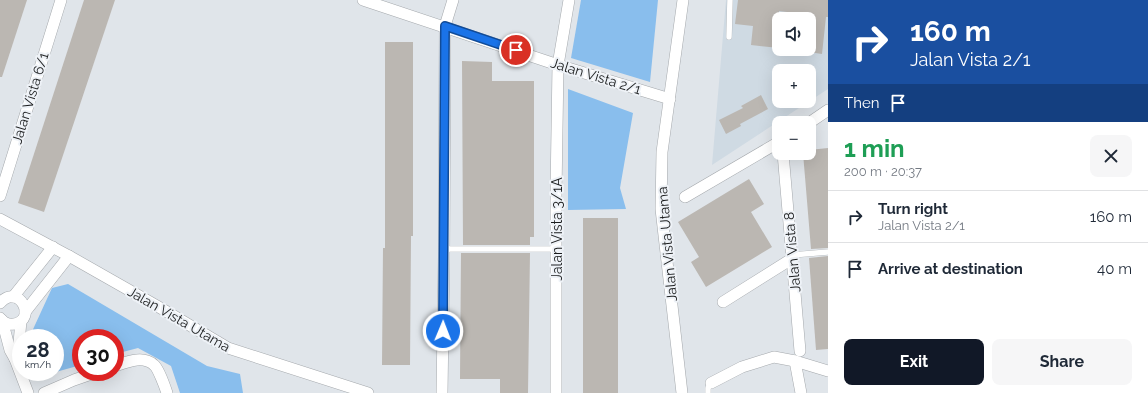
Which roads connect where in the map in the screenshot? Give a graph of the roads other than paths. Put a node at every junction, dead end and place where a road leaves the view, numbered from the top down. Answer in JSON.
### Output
{"nodes":[{"id":1,"x":60,"y":0,"type":"edge"},
{"id":2,"x":363,"y":0,"type":"edge"},
{"id":3,"x":453,"y":0,"type":"edge"},
{"id":4,"x":569,"y":0,"type":"edge"},
{"id":5,"x":683,"y":0,"type":"edge"},
{"id":6,"x":730,"y":0,"type":"edge"},
{"id":7,"x":445,"y":26,"type":"junction"},
{"id":8,"x":728,"y":36,"type":"dead end"},
{"id":9,"x":558,"y":65,"type":"junction"},
{"id":10,"x":670,"y":99,"type":"junction"},
{"id":11,"x":828,"y":110,"type":"edge"},
{"id":12,"x":816,"y":118,"type":"edge"},
{"id":13,"x":772,"y":146,"type":"edge"},
{"id":14,"x":784,"y":160,"type":"edge"},
{"id":15,"x":0,"y":196,"type":"edge"},
{"id":16,"x":686,"y":198,"type":"dead end"},
{"id":17,"x":0,"y":219,"type":"edge"},
{"id":18,"x":53,"y":247,"type":"junction"},
{"id":19,"x":444,"y":249,"type":"junction"},
{"id":20,"x":556,"y":249,"type":"junction"},
{"id":21,"x":828,"y":252,"type":"edge"},
{"id":22,"x":69,"y":256,"type":"junction"},
{"id":23,"x":792,"y":256,"type":"junction"},
{"id":24,"x":12,"y":296,"type":"junction"},
{"id":25,"x":723,"y":302,"type":"dead end"},
{"id":26,"x":0,"y":303,"type":"edge"},
{"id":27,"x":23,"y":316,"type":"junction"},
{"id":28,"x":1,"y":319,"type":"edge"},
{"id":29,"x":21,"y":329,"type":"edge"},
{"id":30,"x":800,"y":351,"type":"dead end"},
{"id":31,"x":12,"y":354,"type":"edge"},
{"id":32,"x":795,"y":361,"type":"junction"},
{"id":33,"x":124,"y":362,"type":"edge"},
{"id":34,"x":828,"y":371,"type":"edge"},
{"id":35,"x":23,"y":381,"type":"edge"},
{"id":36,"x":72,"y":381,"type":"edge"},
{"id":37,"x":710,"y":388,"type":"edge"},
{"id":38,"x":28,"y":393,"type":"edge"},
{"id":39,"x":44,"y":393,"type":"edge"},
{"id":40,"x":167,"y":393,"type":"edge"},
{"id":41,"x":368,"y":393,"type":"edge"},
{"id":42,"x":442,"y":393,"type":"edge"},
{"id":43,"x":556,"y":393,"type":"edge"},
{"id":44,"x":682,"y":393,"type":"edge"},
{"id":45,"x":801,"y":393,"type":"edge"}],
"edges":[{"from":1,"to":15,"type":"street","name":"Jalan Vista 6/1"},
{"from":2,"to":7,"type":"street","name":"Jalan Vista 2/1"},
{"from":3,"to":7,"type":"street"},
{"from":4,"to":9,"type":"street","name":"Jalan Vista 3/1A"},
{"from":5,"to":10,"type":"street","name":"Jalan Vista Utama"},
{"from":6,"to":8,"type":"lane"},
{"from":7,"to":9,"type":"street","name":"Jalan Vista 2/1"},
{"from":7,"to":19,"type":"street"},
{"from":9,"to":10,"type":"street","name":"Jalan Vista 2/1"},
{"from":9,"to":20,"type":"street","name":"Jalan Vista 3/1A"},
{"from":10,"to":44,"type":"street","name":"Jalan Vista Utama"},
{"from":11,"to":12,"type":"street"},
{"from":13,"to":16,"type":"street"},
{"from":14,"to":23,"type":"street","name":"Jalan Vista 8"},
{"from":17,"to":18,"type":"street","name":"Jalan Vista Utama"},
{"from":18,"to":22,"type":"street","name":"Jalan Vista Utama"},
{"from":18,"to":24,"type":"street"},
{"from":19,"to":20,"type":"lane"},
{"from":19,"to":42,"type":"street"},
{"from":20,"to":43,"type":"street","name":"Jalan Vista 3/1A"},
{"from":21,"to":23,"type":"lane"},
{"from":22,"to":27,"type":"street"},
{"from":22,"to":41,"type":"street","name":"Jalan Vista Utama"},
{"from":23,"to":25,"type":"street"},
{"from":23,"to":30,"type":"street","name":"Jalan Vista 8"},
{"from":24,"to":26,"type":"street"},
{"from":24,"to":27,"type":"street"},
{"from":27,"to":28,"type":"street"},
{"from":27,"to":29,"type":"street"},
{"from":28,"to":31,"type":"street"},
{"from":32,"to":34,"type":"street"},
{"from":32,"to":37,"type":"street"},
{"from":32,"to":45,"type":"street"},
{"from":33,"to":40,"type":"street"},
{"from":35,"to":38,"type":"street"},
{"from":36,"to":39,"type":"street"}]}
